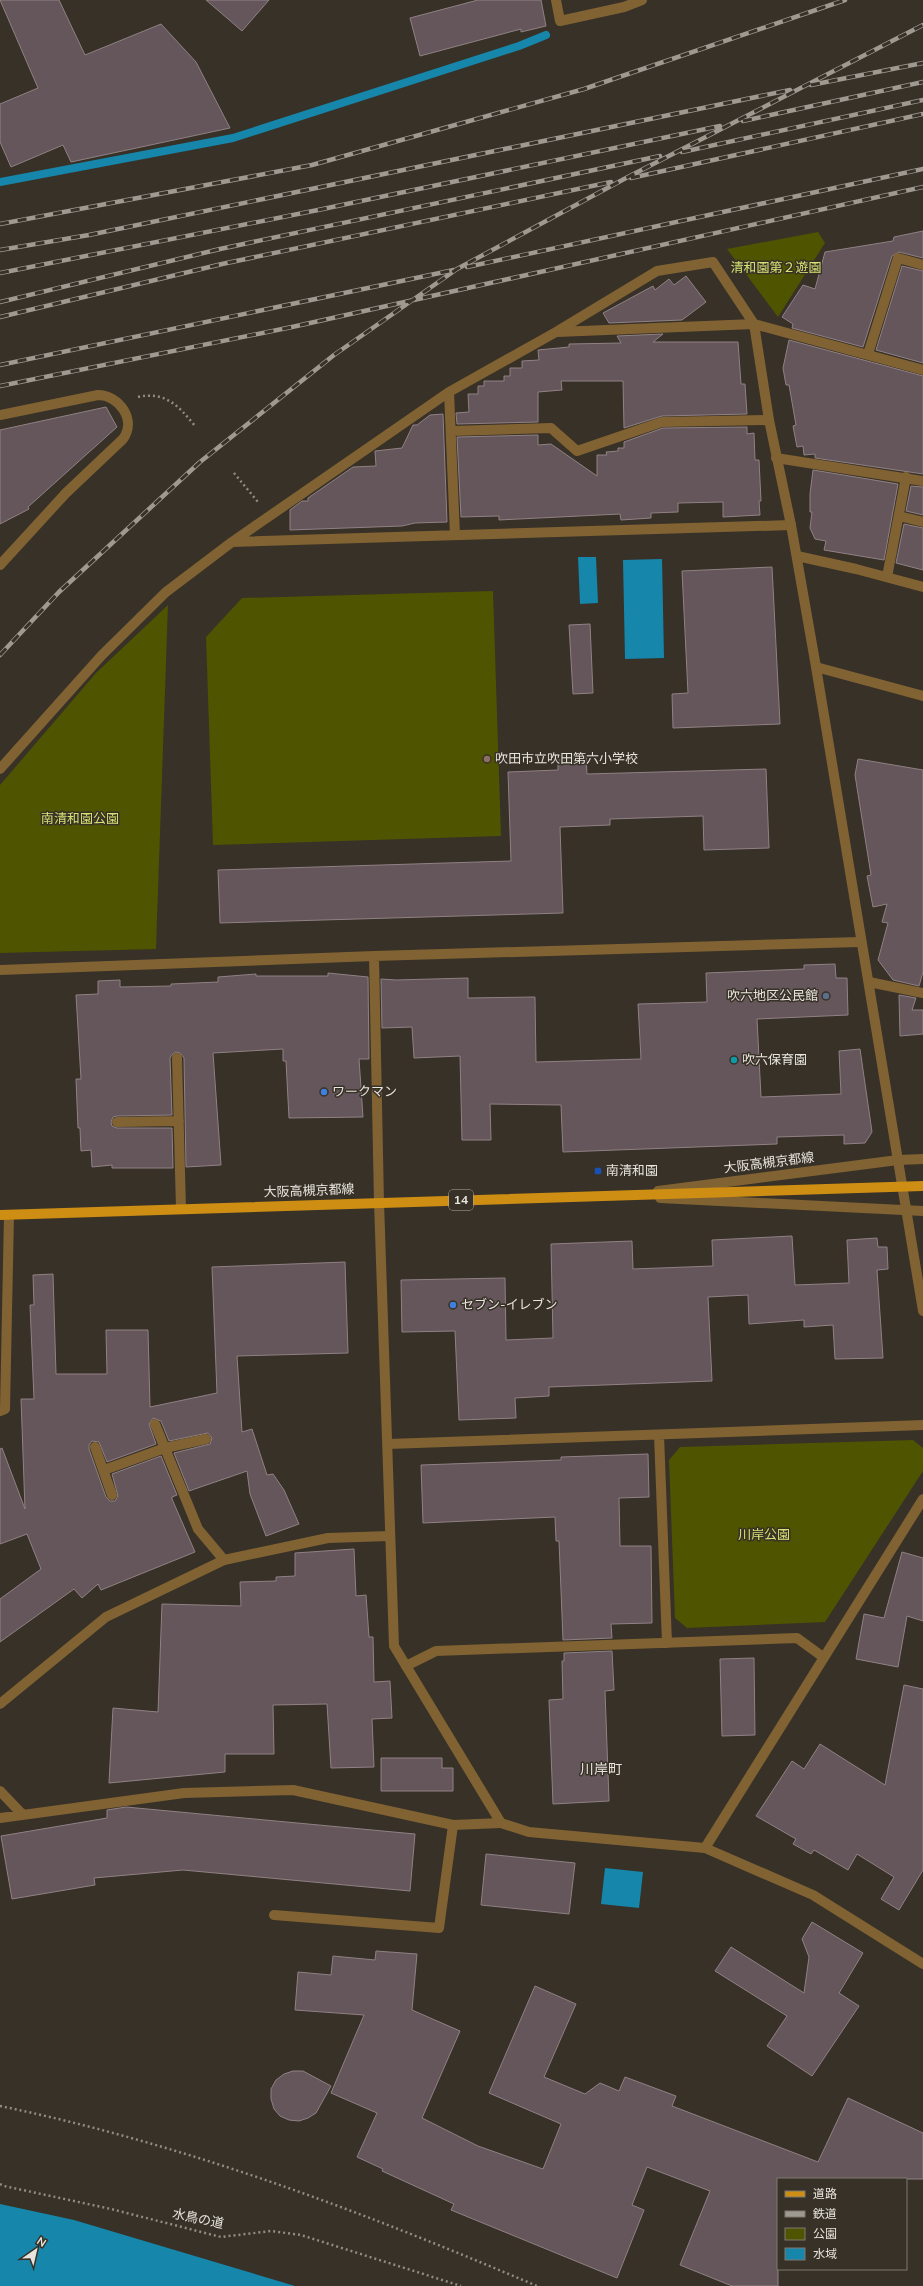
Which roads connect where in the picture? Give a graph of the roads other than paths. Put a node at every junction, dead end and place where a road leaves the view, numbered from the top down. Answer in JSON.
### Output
{"nodes":[{"id":1,"x":556,"y":0,"type":"edge"},
{"id":2,"x":642,"y":0,"type":"edge"},
{"id":3,"x":923,"y":265,"type":"edge"},
{"id":4,"x":754,"y":324,"type":"junction"},
{"id":5,"x":556,"y":332,"type":"junction"},
{"id":6,"x":868,"y":354,"type":"junction"},
{"id":7,"x":923,"y":370,"type":"edge"},
{"id":8,"x":449,"y":392,"type":"junction"},
{"id":9,"x":0,"y":415,"type":"edge"},
{"id":10,"x":769,"y":420,"type":"junction"},
{"id":11,"x":451,"y":431,"type":"junction"},
{"id":12,"x":776,"y":458,"type":"junction"},
{"id":13,"x":906,"y":477,"type":"junction"},
{"id":14,"x":923,"y":481,"type":"edge"},
{"id":15,"x":899,"y":516,"type":"junction"},
{"id":16,"x":923,"y":522,"type":"edge"},
{"id":17,"x":791,"y":525,"type":"junction"},
{"id":18,"x":455,"y":535,"type":"junction"},
{"id":19,"x":232,"y":542,"type":"junction"},
{"id":20,"x":797,"y":556,"type":"junction"},
{"id":21,"x":0,"y":565,"type":"edge"},
{"id":22,"x":886,"y":577,"type":"junction"},
{"id":23,"x":923,"y":587,"type":"edge"},
{"id":24,"x":816,"y":667,"type":"junction"},
{"id":25,"x":923,"y":696,"type":"edge"},
{"id":26,"x":0,"y":769,"type":"edge"},
{"id":27,"x":860,"y":942,"type":"junction"},
{"id":28,"x":374,"y":956,"type":"junction"},
{"id":29,"x":0,"y":970,"type":"edge"},
{"id":30,"x":869,"y":982,"type":"junction"},
{"id":31,"x":923,"y":993,"type":"edge"},
{"id":32,"x":178,"y":1058,"type":"dead end"},
{"id":33,"x":179,"y":1121,"type":"junction"},
{"id":34,"x":117,"y":1122,"type":"dead end"},
{"id":35,"x":923,"y":1159,"type":"edge"},
{"id":36,"x":898,"y":1160,"type":"junction"},
{"id":37,"x":902,"y":1186,"type":"junction"},
{"id":38,"x":923,"y":1186,"type":"edge"},
{"id":39,"x":618,"y":1196,"type":"junction"},
{"id":40,"x":379,"y":1202,"type":"junction"},
{"id":41,"x":181,"y":1209,"type":"junction"},
{"id":42,"x":906,"y":1212,"type":"junction"},
{"id":43,"x":923,"y":1212,"type":"edge"},
{"id":44,"x":5,"y":1215,"type":"edge"},
{"id":45,"x":923,"y":1311,"type":"edge"},
{"id":46,"x":0,"y":1411,"type":"edge"},
{"id":47,"x":156,"y":1424,"type":"dead end"},
{"id":48,"x":923,"y":1425,"type":"edge"},
{"id":49,"x":659,"y":1435,"type":"junction"},
{"id":50,"x":206,"y":1439,"type":"dead end"},
{"id":51,"x":388,"y":1444,"type":"junction"},
{"id":52,"x":95,"y":1446,"type":"dead end"},
{"id":53,"x":165,"y":1448,"type":"junction"},
{"id":54,"x":104,"y":1470,"type":"junction"},
{"id":55,"x":112,"y":1495,"type":"dead end"},
{"id":56,"x":923,"y":1499,"type":"edge"},
{"id":57,"x":390,"y":1536,"type":"junction"},
{"id":58,"x":224,"y":1560,"type":"junction"},
{"id":59,"x":667,"y":1643,"type":"junction"},
{"id":60,"x":823,"y":1657,"type":"junction"},
{"id":61,"x":406,"y":1666,"type":"junction"},
{"id":62,"x":0,"y":1704,"type":"edge"},
{"id":63,"x":0,"y":1791,"type":"edge"},
{"id":64,"x":22,"y":1814,"type":"junction"},
{"id":65,"x":0,"y":1818,"type":"edge"},
{"id":66,"x":501,"y":1823,"type":"junction"},
{"id":67,"x":453,"y":1825,"type":"junction"},
{"id":68,"x":705,"y":1848,"type":"junction"},
{"id":69,"x":274,"y":1915,"type":"dead end"},
{"id":70,"x":923,"y":1964,"type":"edge"}],
"edges":[{"from":1,"to":2,"type":"street"},
{"from":3,"to":6,"type":"street"},
{"from":4,"to":5,"type":"street"},
{"from":4,"to":5,"type":"street"},
{"from":4,"to":6,"type":"street"},
{"from":4,"to":10,"type":"street"},
{"from":5,"to":8,"type":"street"},
{"from":6,"to":7,"type":"street"},
{"from":8,"to":11,"type":"street"},
{"from":8,"to":19,"type":"street"},
{"from":9,"to":21,"type":"street"},
{"from":10,"to":11,"type":"street"},
{"from":10,"to":12,"type":"street"},
{"from":11,"to":18,"type":"street"},
{"from":12,"to":13,"type":"street"},
{"from":12,"to":17,"type":"street"},
{"from":13,"to":14,"type":"street"},
{"from":13,"to":15,"type":"street"},
{"from":15,"to":16,"type":"street"},
{"from":15,"to":22,"type":"street"},
{"from":17,"to":18,"type":"street"},
{"from":17,"to":20,"type":"street"},
{"from":18,"to":19,"type":"street"},
{"from":19,"to":26,"type":"street"},
{"from":20,"to":22,"type":"street"},
{"from":20,"to":24,"type":"street"},
{"from":22,"to":23,"type":"street"},
{"from":24,"to":25,"type":"street"},
{"from":24,"to":27,"type":"street"},
{"from":27,"to":28,"type":"street"},
{"from":27,"to":30,"type":"street"},
{"from":28,"to":29,"type":"street"},
{"from":28,"to":40,"type":"street"},
{"from":30,"to":31,"type":"street"},
{"from":30,"to":36,"type":"street"},
{"from":32,"to":33,"type":"street"},
{"from":33,"to":34,"type":"street"},
{"from":33,"to":41,"type":"street"},
{"from":35,"to":36,"type":"street","name":"大阪高槻京都線","number":"14"},
{"from":36,"to":37,"type":"street"},
{"from":36,"to":39,"type":"street","name":"大阪高槻京都線","number":"14"},
{"from":37,"to":38,"type":"main road","name":"大阪高槻京都線","number":"14"},
{"from":37,"to":39,"type":"main road","name":"大阪高槻京都線","number":"14"},
{"from":37,"to":42,"type":"street"},
{"from":39,"to":40,"type":"main road","name":"大阪高槻京都線","number":"14"},
{"from":39,"to":42,"type":"street","name":"大阪高槻京都線","number":"14"},
{"from":40,"to":41,"type":"main road","name":"大阪高槻京都線","number":"14"},
{"from":40,"to":51,"type":"street"},
{"from":41,"to":44,"type":"main road","name":"大阪高槻京都線","number":"14"},
{"from":42,"to":43,"type":"street","name":"大阪高槻京都線","number":"14"},
{"from":42,"to":45,"type":"street"},
{"from":44,"to":46,"type":"street"},
{"from":47,"to":53,"type":"street"},
{"from":48,"to":49,"type":"street"},
{"from":49,"to":51,"type":"street"},
{"from":49,"to":59,"type":"street"},
{"from":50,"to":53,"type":"street"},
{"from":51,"to":57,"type":"street"},
{"from":52,"to":54,"type":"street"},
{"from":53,"to":54,"type":"street"},
{"from":53,"to":58,"type":"street"},
{"from":54,"to":55,"type":"street"},
{"from":56,"to":60,"type":"street"},
{"from":57,"to":58,"type":"street"},
{"from":57,"to":61,"type":"street"},
{"from":58,"to":62,"type":"street"},
{"from":59,"to":60,"type":"street"},
{"from":59,"to":61,"type":"street"},
{"from":60,"to":68,"type":"street"},
{"from":61,"to":66,"type":"street"},
{"from":63,"to":64,"type":"street"},
{"from":64,"to":65,"type":"street"},
{"from":64,"to":67,"type":"street"},
{"from":66,"to":67,"type":"street"},
{"from":66,"to":68,"type":"street"},
{"from":67,"to":69,"type":"street"},
{"from":68,"to":70,"type":"street"}]}
